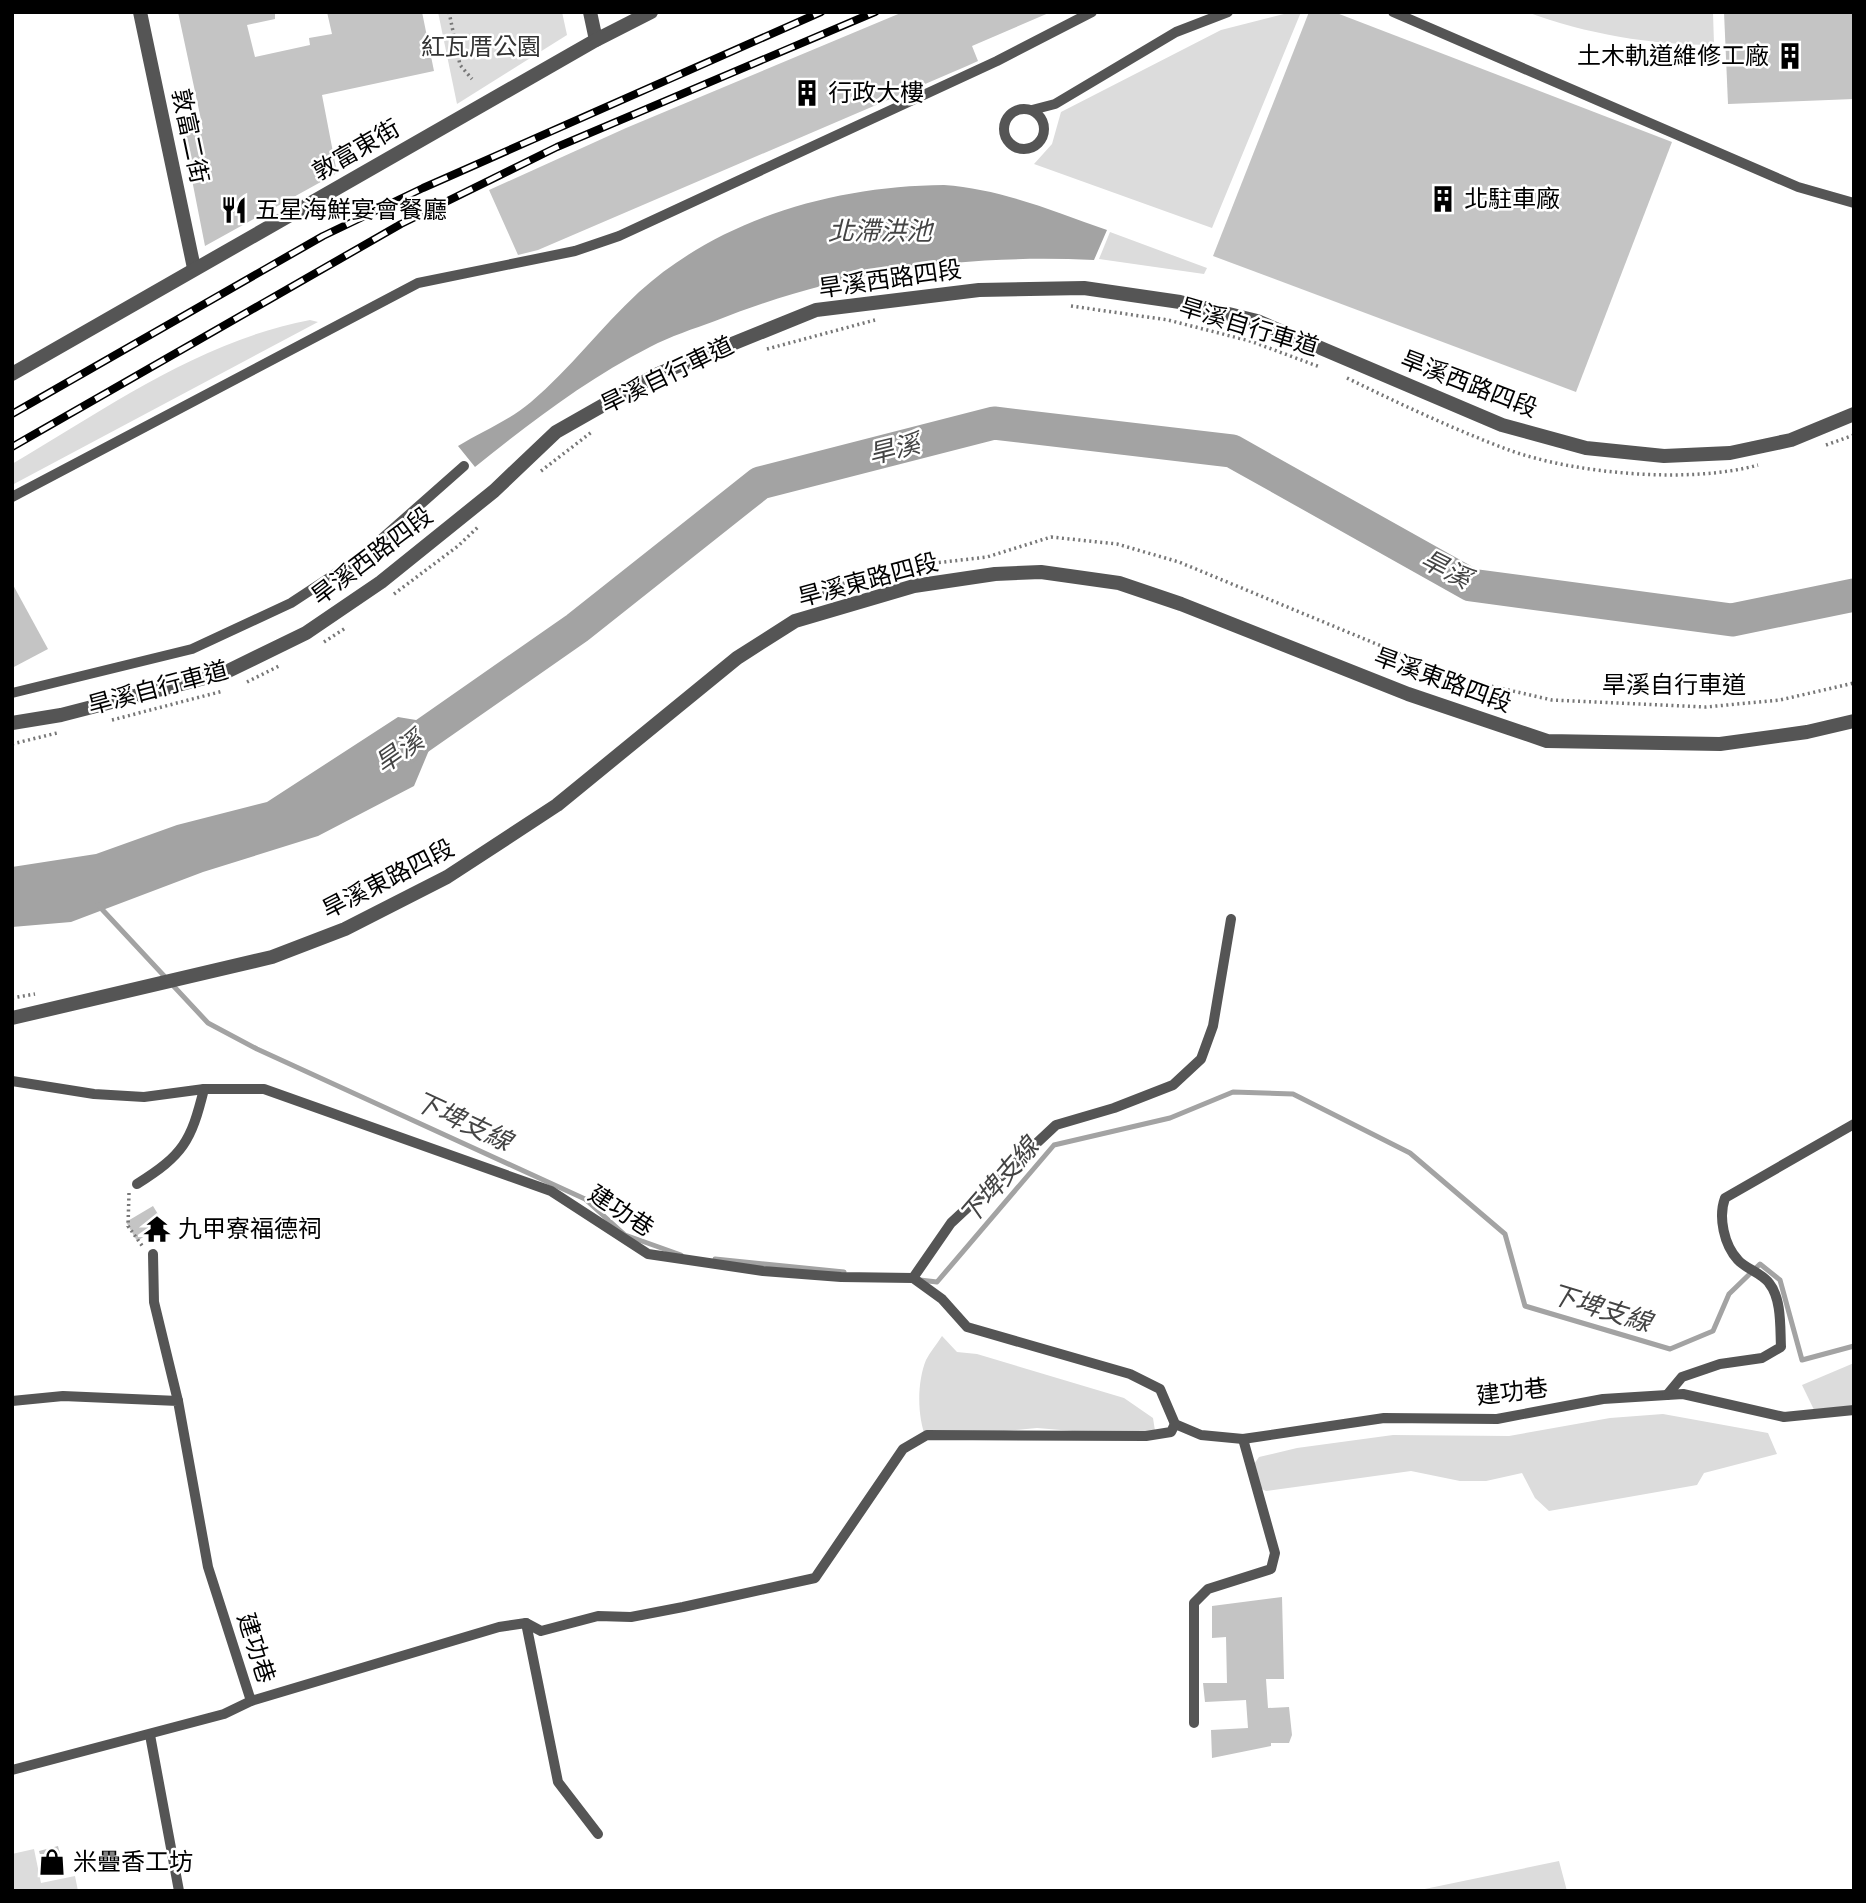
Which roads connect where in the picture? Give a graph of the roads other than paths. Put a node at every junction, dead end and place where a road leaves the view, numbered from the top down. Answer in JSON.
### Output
{"nodes":[{"id":1,"x":140,"y":12,"type":"edge"},
{"id":2,"x":590,"y":12,"type":"edge"},
{"id":3,"x":651,"y":12,"type":"edge"},
{"id":4,"x":1092,"y":12,"type":"edge"},
{"id":5,"x":1228,"y":12,"type":"edge"},
{"id":6,"x":1393,"y":12,"type":"edge"},
{"id":7,"x":596,"y":40,"type":"junction"},
{"id":8,"x":1055,"y":104,"type":"junction"},
{"id":9,"x":1032,"y":110,"type":"junction"},
{"id":10,"x":1044,"y":125,"type":"junction"},
{"id":11,"x":1854,"y":203,"type":"edge"},
{"id":12,"x":194,"y":268,"type":"junction"},
{"id":13,"x":12,"y":374,"type":"edge"},
{"id":14,"x":1854,"y":414,"type":"edge"},
{"id":15,"x":464,"y":466,"type":"dead end"},
{"id":16,"x":12,"y":497,"type":"edge"},
{"id":17,"x":12,"y":693,"type":"edge"},
{"id":18,"x":1854,"y":721,"type":"edge"},
{"id":19,"x":12,"y":723,"type":"edge"},
{"id":20,"x":1231,"y":919,"type":"dead end"},
{"id":21,"x":12,"y":1018,"type":"edge"},
{"id":22,"x":12,"y":1081,"type":"edge"},
{"id":23,"x":204,"y":1089,"type":"junction"},
{"id":24,"x":1854,"y":1124,"type":"edge"},
{"id":25,"x":136,"y":1184,"type":"road end"},
{"id":26,"x":153,"y":1254,"type":"road end"},
{"id":27,"x":913,"y":1278,"type":"junction"},
{"id":28,"x":1667,"y":1395,"type":"junction"},
{"id":29,"x":12,"y":1401,"type":"edge"},
{"id":30,"x":178,"y":1401,"type":"junction"},
{"id":31,"x":1854,"y":1410,"type":"edge"},
{"id":32,"x":1175,"y":1424,"type":"junction"},
{"id":33,"x":1243,"y":1439,"type":"junction"},
{"id":34,"x":526,"y":1623,"type":"junction"},
{"id":35,"x":251,"y":1701,"type":"junction"},
{"id":36,"x":1194,"y":1723,"type":"dead end"},
{"id":37,"x":150,"y":1735,"type":"junction"},
{"id":38,"x":12,"y":1770,"type":"edge"},
{"id":39,"x":598,"y":1835,"type":"dead end"},
{"id":40,"x":179,"y":1891,"type":"edge"}],
"edges":[{"from":1,"to":12,"type":"street","name":"敦富二街"},
{"from":2,"to":7,"type":"street"},
{"from":3,"to":7,"type":"street","name":"敦富東街"},
{"from":4,"to":16,"type":"lane"},
{"from":5,"to":8,"type":"lane"},
{"from":6,"to":11,"type":"lane"},
{"from":7,"to":12,"type":"street","name":"敦富東街"},
{"from":8,"to":9,"type":"lane"},
{"from":8,"to":10,"type":"lane"},
{"from":9,"to":10,"type":"lane"},
{"from":9,"to":10,"type":"lane"},
{"from":12,"to":13,"type":"street","name":"敦富東街"},
{"from":14,"to":19,"type":"street","name":"旱溪西路四段"},
{"from":15,"to":17,"type":"lane"},
{"from":18,"to":21,"type":"street","name":"旱溪東路四段"},
{"from":20,"to":27,"type":"lane"},
{"from":22,"to":23,"type":"lane","name":"建功巷"},
{"from":23,"to":25,"type":"lane"},
{"from":23,"to":27,"type":"lane","name":"建功巷"},
{"from":24,"to":28,"type":"lane"},
{"from":26,"to":30,"type":"lane","name":"建功巷"},
{"from":27,"to":32,"type":"lane"},
{"from":28,"to":31,"type":"lane","name":"建功巷"},
{"from":28,"to":33,"type":"lane","name":"建功巷"},
{"from":29,"to":30,"type":"lane"},
{"from":30,"to":35,"type":"lane","name":"建功巷"},
{"from":32,"to":33,"type":"lane","name":"建功巷"},
{"from":32,"to":34,"type":"lane","name":"建功巷"},
{"from":33,"to":36,"type":"lane"},
{"from":34,"to":35,"type":"lane","name":"建功巷"},
{"from":34,"to":39,"type":"lane"},
{"from":35,"to":37,"type":"lane","name":"建功巷"},
{"from":37,"to":38,"type":"lane","name":"建功巷"},
{"from":37,"to":40,"type":"lane"}]}
